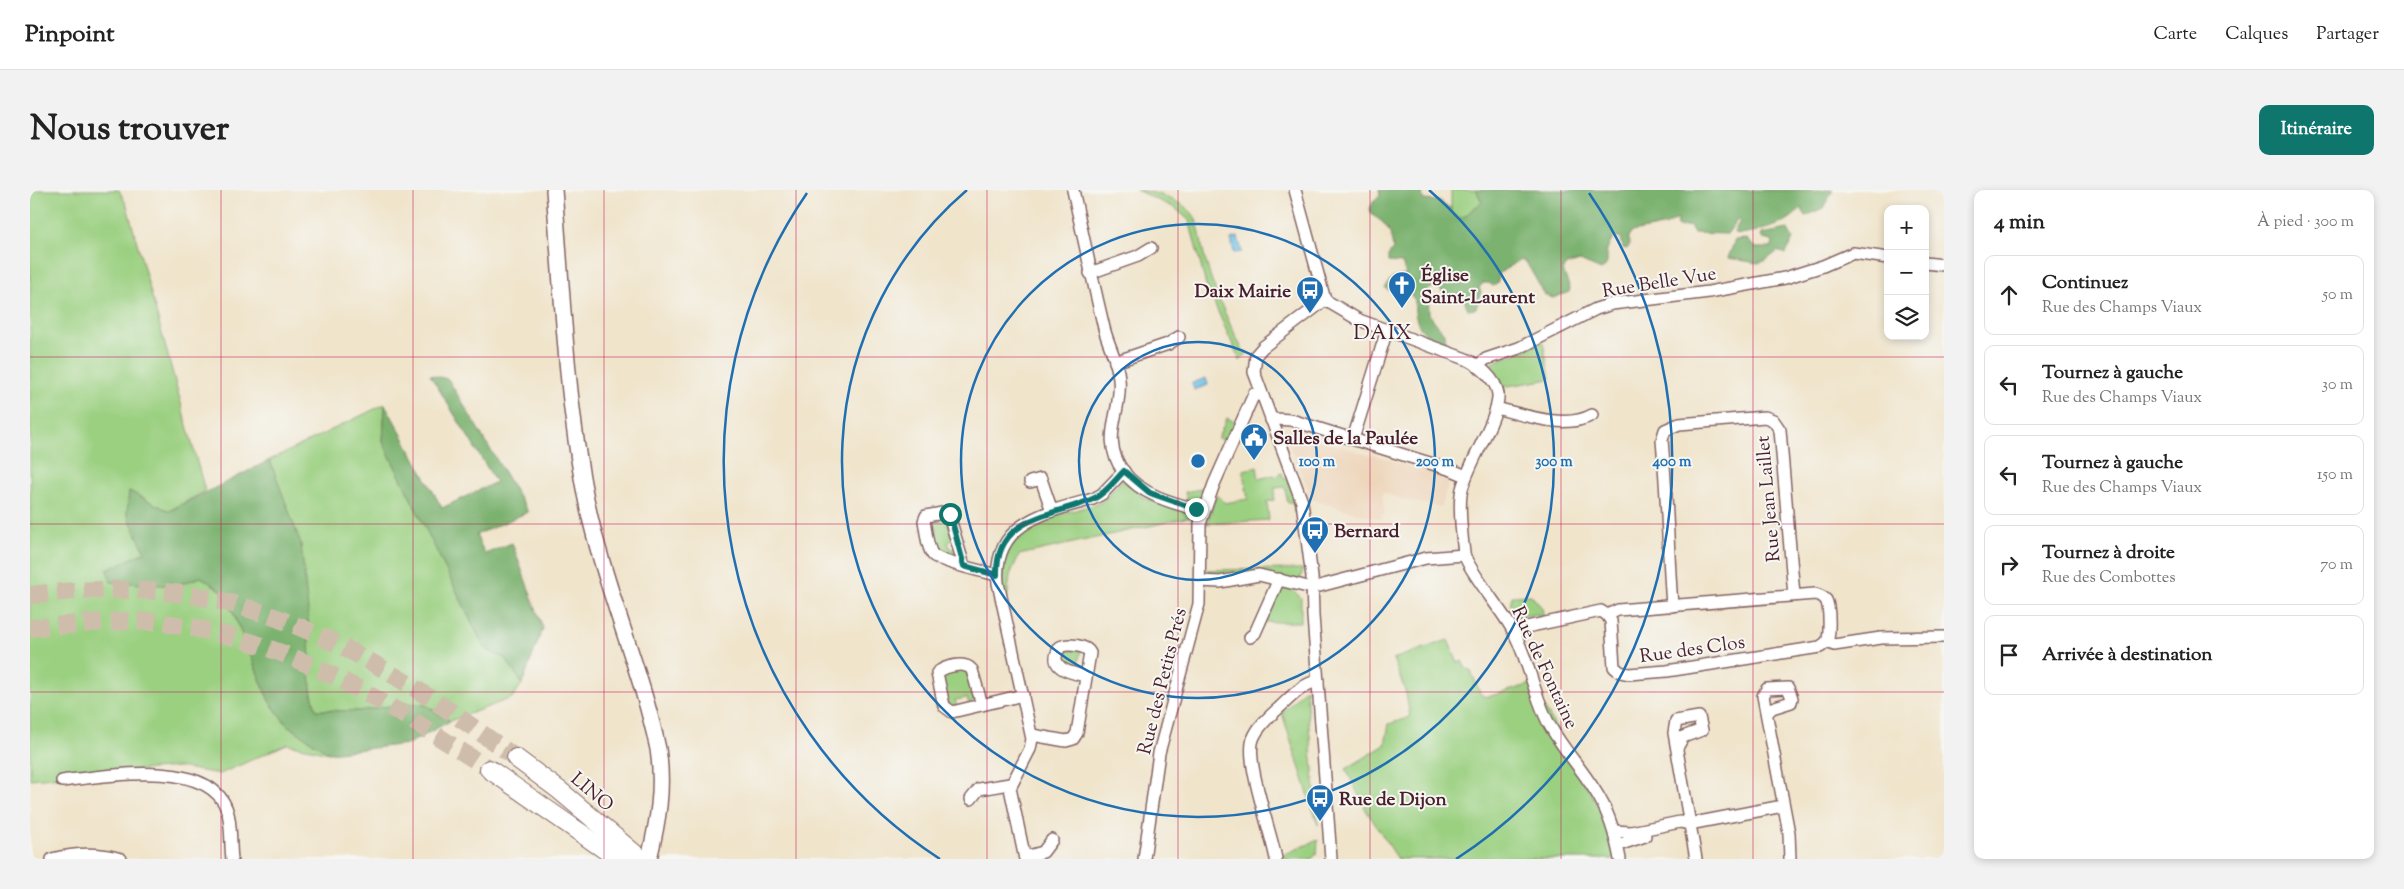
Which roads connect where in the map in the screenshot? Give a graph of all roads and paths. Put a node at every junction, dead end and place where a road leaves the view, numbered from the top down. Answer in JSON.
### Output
{"nodes":[{"id":1,"x":554,"y":190,"type":"edge"},
{"id":2,"x":1073,"y":190,"type":"edge"},
{"id":3,"x":1295,"y":190,"type":"edge"},
{"id":4,"x":1151,"y":248,"type":"dead end"},
{"id":5,"x":1884,"y":257,"type":"edge"},
{"id":6,"x":1929,"y":263,"type":"edge"},
{"id":7,"x":1944,"y":265,"type":"edge"},
{"id":8,"x":1090,"y":274,"type":"junction"},
{"id":9,"x":1325,"y":300,"type":"junction"},
{"id":10,"x":1387,"y":330,"type":"junction"},
{"id":11,"x":1179,"y":337,"type":"dead end"},
{"id":12,"x":1115,"y":362,"type":"junction"},
{"id":13,"x":1477,"y":366,"type":"junction"},
{"id":14,"x":1262,"y":396,"type":"junction"},
{"id":15,"x":1496,"y":408,"type":"junction"},
{"id":16,"x":1592,"y":415,"type":"dead end"},
{"id":17,"x":1271,"y":420,"type":"junction"},
{"id":18,"x":1353,"y":439,"type":"junction"},
{"id":19,"x":1124,"y":471,"type":"junction"},
{"id":20,"x":1466,"y":476,"type":"junction"},
{"id":21,"x":1030,"y":482,"type":"dead end"},
{"id":22,"x":1052,"y":511,"type":"junction"},
{"id":23,"x":1204,"y":511,"type":"junction"},
{"id":24,"x":1464,"y":555,"type":"junction"},
{"id":25,"x":964,"y":566,"type":"junction"},
{"id":26,"x":997,"y":575,"type":"junction"},
{"id":27,"x":1279,"y":579,"type":"junction"},
{"id":28,"x":1199,"y":581,"type":"junction"},
{"id":29,"x":1312,"y":588,"type":"junction"},
{"id":30,"x":1794,"y":595,"type":"junction"},
{"id":31,"x":1672,"y":606,"type":"junction"},
{"id":32,"x":1608,"y":615,"type":"junction"},
{"id":33,"x":1513,"y":630,"type":"junction"},
{"id":34,"x":1250,"y":637,"type":"dead end"},
{"id":35,"x":1944,"y":637,"type":"edge"},
{"id":36,"x":1827,"y":642,"type":"junction"},
{"id":37,"x":1086,"y":676,"type":"dead end"},
{"id":38,"x":1318,"y":681,"type":"junction"},
{"id":39,"x":1023,"y":695,"type":"junction"},
{"id":40,"x":982,"y":705,"type":"junction"},
{"id":41,"x":1767,"y":713,"type":"dead end"},
{"id":42,"x":1032,"y":736,"type":"junction"},
{"id":43,"x":1678,"y":746,"type":"dead end"},
{"id":44,"x":516,"y":758,"type":"tunnel mouth"},
{"id":45,"x":489,"y":769,"type":"tunnel mouth"},
{"id":46,"x":62,"y":781,"type":"dead end"},
{"id":47,"x":1010,"y":784,"type":"junction"},
{"id":48,"x":972,"y":799,"type":"dead end"},
{"id":49,"x":1784,"y":806,"type":"junction"},
{"id":50,"x":1690,"y":824,"type":"junction"},
{"id":51,"x":1614,"y":831,"type":"junction"},
{"id":52,"x":1052,"y":840,"type":"dead end"},
{"id":53,"x":1618,"y":845,"type":"junction"},
{"id":54,"x":1025,"y":858,"type":"edge"},
{"id":55,"x":52,"y":859,"type":"edge"},
{"id":56,"x":121,"y":859,"type":"edge"},
{"id":57,"x":232,"y":859,"type":"edge"},
{"id":58,"x":618,"y":859,"type":"edge"},
{"id":59,"x":641,"y":859,"type":"edge"},
{"id":60,"x":649,"y":859,"type":"edge"},
{"id":61,"x":1144,"y":859,"type":"edge"},
{"id":62,"x":1276,"y":859,"type":"edge"},
{"id":63,"x":1331,"y":859,"type":"edge"},
{"id":64,"x":1620,"y":859,"type":"edge"},
{"id":65,"x":1696,"y":859,"type":"edge"},
{"id":66,"x":1790,"y":859,"type":"edge"}],
"edges":[{"from":1,"to":60,"type":"main road"},
{"from":2,"to":8,"type":"street"},
{"from":3,"to":9,"type":"street"},
{"from":4,"to":8,"type":"street"},
{"from":5,"to":13,"type":"street","name":"Rue Belle Vue"},
{"from":6,"to":7,"type":"street"},
{"from":8,"to":12,"type":"street"},
{"from":9,"to":10,"type":"street"},
{"from":9,"to":14,"type":"street"},
{"from":10,"to":13,"type":"street"},
{"from":10,"to":18,"type":"street"},
{"from":11,"to":12,"type":"street"},
{"from":12,"to":19,"type":"street"},
{"from":13,"to":15,"type":"street"},
{"from":14,"to":17,"type":"street"},
{"from":14,"to":23,"type":"street","name":"Rue des Petits Prés"},
{"from":15,"to":16,"type":"street"},
{"from":15,"to":20,"type":"street"},
{"from":17,"to":18,"type":"street"},
{"from":17,"to":29,"type":"street"},
{"from":18,"to":20,"type":"street"},
{"from":19,"to":22,"type":"street"},
{"from":19,"to":23,"type":"street"},
{"from":20,"to":24,"type":"street"},
{"from":21,"to":22,"type":"street"},
{"from":22,"to":26,"type":"street"},
{"from":23,"to":28,"type":"street","name":"Rue des Petits Prés"},
{"from":24,"to":29,"type":"street"},
{"from":24,"to":33,"type":"street","name":"Rue de Fontaine"},
{"from":25,"to":25,"type":"street"},
{"from":25,"to":26,"type":"street"},
{"from":26,"to":39,"type":"street"},
{"from":27,"to":28,"type":"street"},
{"from":27,"to":29,"type":"street"},
{"from":27,"to":34,"type":"street"},
{"from":28,"to":61,"type":"street","name":"Rue des Petits Prés"},
{"from":29,"to":38,"type":"street"},
{"from":30,"to":31,"type":"street"},
{"from":30,"to":31,"type":"street","name":"Rue Jean Laillet"},
{"from":30,"to":36,"type":"street"},
{"from":31,"to":32,"type":"street"},
{"from":32,"to":33,"type":"street"},
{"from":32,"to":36,"type":"street","name":"Rue des Clos"},
{"from":33,"to":51,"type":"street","name":"Rue de Fontaine"},
{"from":35,"to":36,"type":"street"},
{"from":37,"to":42,"type":"street"},
{"from":38,"to":62,"type":"street"},
{"from":38,"to":63,"type":"street"},
{"from":39,"to":40,"type":"street"},
{"from":39,"to":42,"type":"street"},
{"from":40,"to":40,"type":"street"},
{"from":41,"to":49,"type":"street"},
{"from":42,"to":47,"type":"street"},
{"from":43,"to":50,"type":"street"},
{"from":44,"to":59,"type":"highway","name":"LINO"},
{"from":45,"to":58,"type":"highway","name":"LINO"},
{"from":46,"to":57,"type":"street"},
{"from":47,"to":48,"type":"street"},
{"from":47,"to":54,"type":"street"},
{"from":49,"to":50,"type":"street"},
{"from":49,"to":66,"type":"street"},
{"from":50,"to":51,"type":"street"},
{"from":50,"to":53,"type":"street"},
{"from":50,"to":65,"type":"street"},
{"from":51,"to":53,"type":"street","name":"Rue de Fontaine"},
{"from":52,"to":54,"type":"street"},
{"from":53,"to":64,"type":"street","name":"Rue de Fontaine"},
{"from":55,"to":56,"type":"street"}]}
